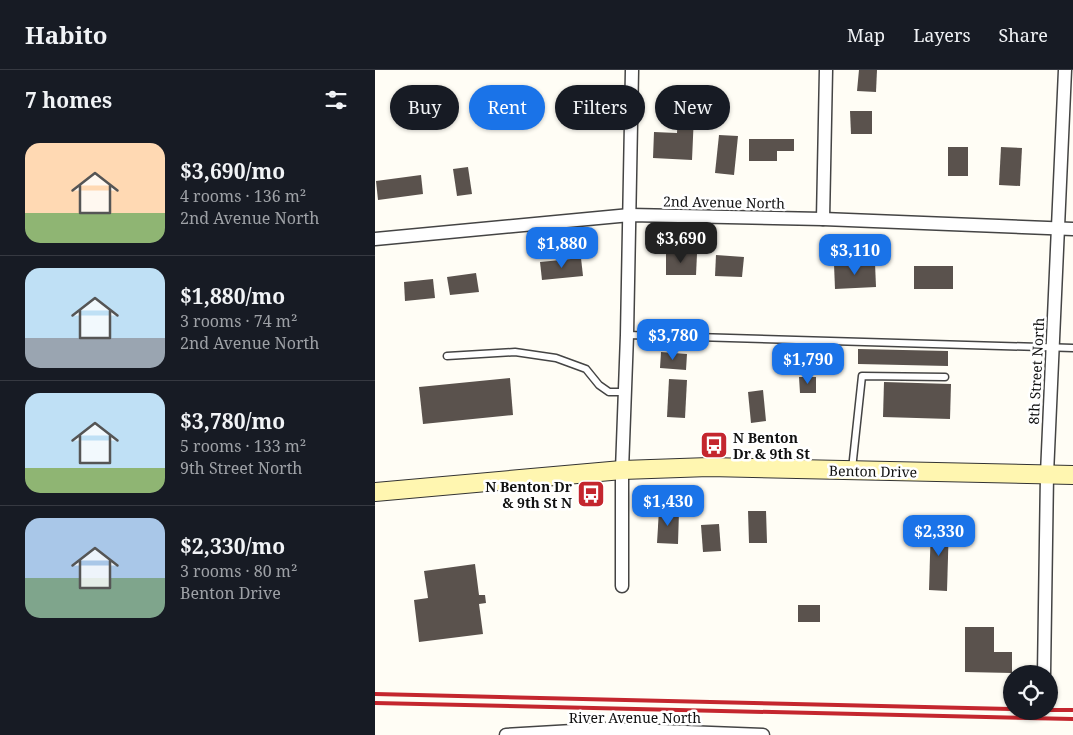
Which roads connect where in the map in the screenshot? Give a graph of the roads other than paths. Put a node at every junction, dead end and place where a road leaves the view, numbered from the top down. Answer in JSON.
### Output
{"nodes":[{"id":1,"x":632,"y":70,"type":"edge"},
{"id":2,"x":826,"y":70,"type":"edge"},
{"id":3,"x":1065,"y":70,"type":"edge"},
{"id":4,"x":630,"y":215,"type":"junction"},
{"id":5,"x":823,"y":219,"type":"junction"},
{"id":6,"x":1058,"y":228,"type":"junction"},
{"id":7,"x":1073,"y":229,"type":"edge"},
{"id":8,"x":375,"y":239,"type":"edge"},
{"id":9,"x":627,"y":335,"type":"junction"},
{"id":10,"x":1052,"y":347,"type":"junction"},
{"id":11,"x":1073,"y":348,"type":"edge"},
{"id":12,"x":447,"y":356,"type":"dead end"},
{"id":13,"x":945,"y":377,"type":"dead end"},
{"id":14,"x":625,"y":392,"type":"junction"},
{"id":15,"x":621,"y":470,"type":"junction"},
{"id":16,"x":852,"y":470,"type":"junction"},
{"id":17,"x":1047,"y":474,"type":"junction"},
{"id":18,"x":1073,"y":475,"type":"edge"},
{"id":19,"x":375,"y":492,"type":"edge"},
{"id":20,"x":622,"y":586,"type":"dead end"},
{"id":21,"x":1044,"y":665,"type":"edge"},
{"id":22,"x":608,"y":732,"type":"edge"},
{"id":23,"x":719,"y":734,"type":"edge"},
{"id":24,"x":507,"y":735,"type":"edge"},
{"id":25,"x":763,"y":735,"type":"edge"}],
"edges":[{"from":1,"to":4,"type":"street"},
{"from":2,"to":5,"type":"street"},
{"from":3,"to":6,"type":"street","name":"8th Street North"},
{"from":4,"to":5,"type":"street","name":"2nd Avenue North"},
{"from":4,"to":8,"type":"street","name":"2nd Avenue North"},
{"from":4,"to":9,"type":"street"},
{"from":5,"to":6,"type":"street","name":"2nd Avenue North"},
{"from":6,"to":7,"type":"street","name":"2nd Avenue North"},
{"from":6,"to":10,"type":"street","name":"8th Street North"},
{"from":9,"to":10,"type":"lane"},
{"from":9,"to":14,"type":"street"},
{"from":10,"to":11,"type":"lane"},
{"from":10,"to":17,"type":"street","name":"8th Street North"},
{"from":12,"to":14,"type":"lane"},
{"from":13,"to":16,"type":"lane"},
{"from":14,"to":15,"type":"street"},
{"from":15,"to":16,"type":"main road","name":"Benton Drive"},
{"from":15,"to":19,"type":"main road","name":"Benton Drive"},
{"from":15,"to":20,"type":"street"},
{"from":16,"to":17,"type":"main road","name":"Benton Drive"},
{"from":17,"to":18,"type":"main road","name":"Benton Drive"},
{"from":17,"to":21,"type":"street","name":"8th Street North"},
{"from":22,"to":23,"type":"street","name":"River Avenue North"},
{"from":22,"to":24,"type":"street","name":"River Avenue North"},
{"from":23,"to":25,"type":"street","name":"River Avenue North"}]}
